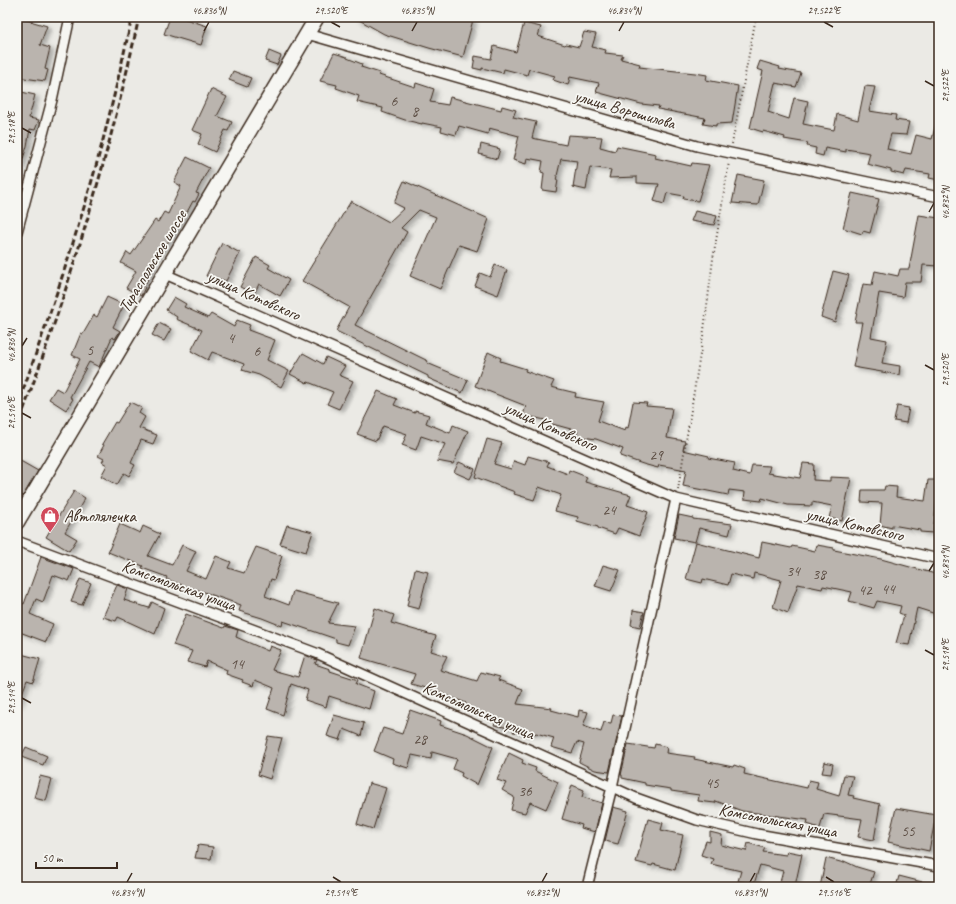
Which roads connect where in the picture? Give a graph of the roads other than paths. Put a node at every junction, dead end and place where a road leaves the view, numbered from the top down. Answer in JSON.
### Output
{"nodes":[{"id":1,"x":70,"y":17,"type":"edge"},
{"id":2,"x":317,"y":17,"type":"edge"},
{"id":3,"x":307,"y":34,"type":"junction"},
{"id":4,"x":939,"y":197,"type":"edge"},
{"id":5,"x":17,"y":232,"type":"edge"},
{"id":6,"x":165,"y":274,"type":"junction"},
{"id":7,"x":676,"y":499,"type":"junction"},
{"id":8,"x":17,"y":522,"type":"edge"},
{"id":9,"x":17,"y":541,"type":"edge"},
{"id":10,"x":939,"y":559,"type":"edge"},
{"id":11,"x":612,"y":787,"type":"junction"},
{"id":12,"x":939,"y":866,"type":"edge"},
{"id":13,"x":587,"y":887,"type":"edge"}],
"edges":[{"from":1,"to":5,"type":"street"},
{"from":2,"to":3,"type":"main road","name":"Тираспольское шоссе"},
{"from":3,"to":4,"type":"street","name":"улица Ворошилова"},
{"from":3,"to":6,"type":"main road","name":"Тираспольское шоссе"},
{"from":6,"to":7,"type":"street","name":"улица Котовского"},
{"from":6,"to":8,"type":"main road","name":"Тираспольское шоссе"},
{"from":7,"to":10,"type":"street","name":"улица Котовского"},
{"from":7,"to":11,"type":"street"},
{"from":9,"to":11,"type":"street","name":"Комсомольская улица"},
{"from":11,"to":12,"type":"street","name":"Комсомольская улица"},
{"from":11,"to":13,"type":"street"}]}
